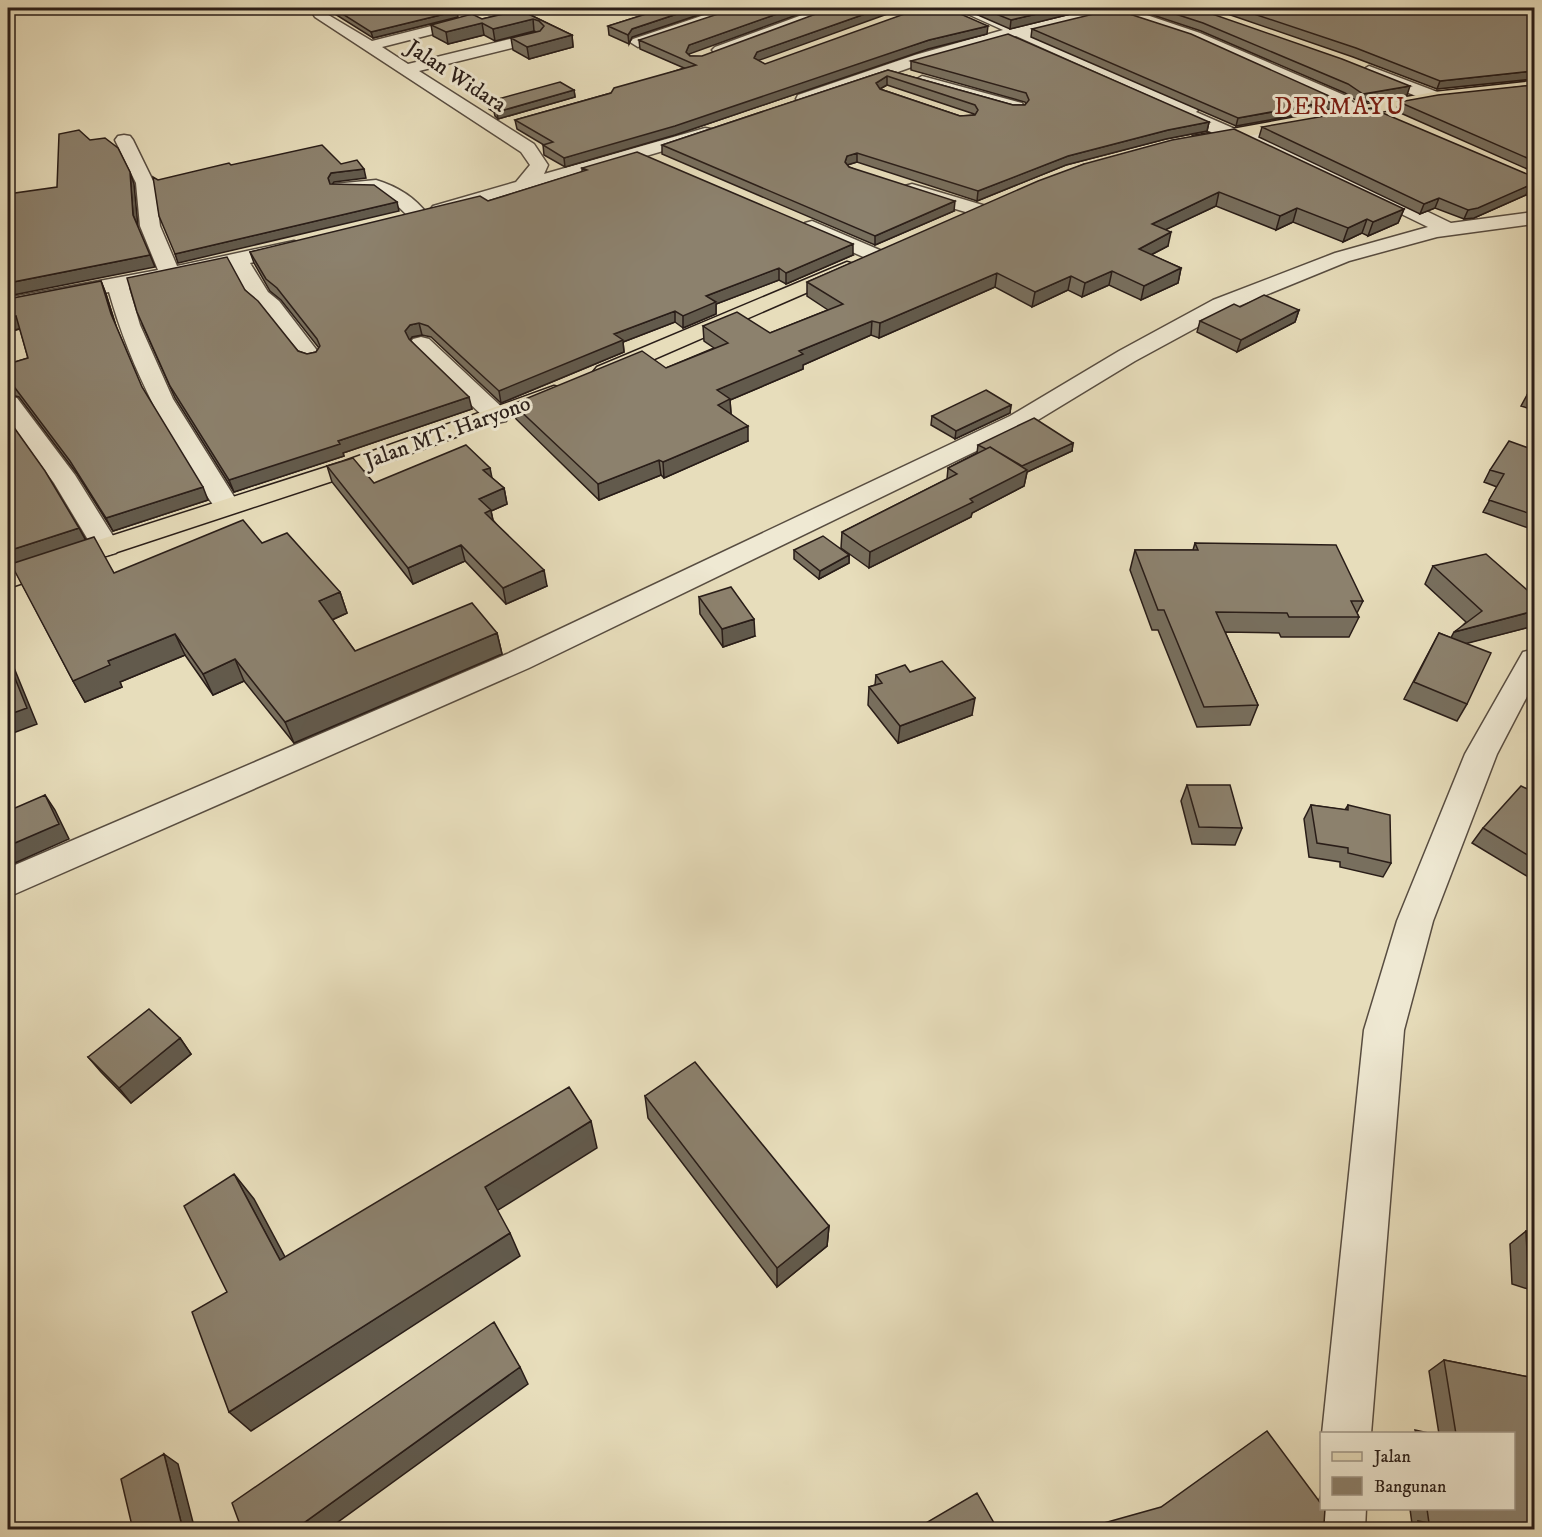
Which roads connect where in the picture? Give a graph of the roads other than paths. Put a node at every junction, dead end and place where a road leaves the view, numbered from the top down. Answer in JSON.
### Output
{"nodes":[{"id":1,"x":738,"y":8,"type":"edge"},
{"id":2,"x":833,"y":8,"type":"edge"},
{"id":3,"x":1114,"y":8,"type":"edge"},
{"id":4,"x":960,"y":10,"type":"edge"},
{"id":5,"x":320,"y":14,"type":"dead end"},
{"id":6,"x":471,"y":20,"type":"edge"},
{"id":7,"x":1012,"y":34,"type":"junction"},
{"id":8,"x":535,"y":38,"type":"edge"},
{"id":9,"x":638,"y":42,"type":"edge"},
{"id":10,"x":369,"y":46,"type":"junction"},
{"id":11,"x":720,"y":50,"type":"junction"},
{"id":12,"x":704,"y":56,"type":"edge"},
{"id":13,"x":742,"y":58,"type":"edge"},
{"id":14,"x":1355,"y":65,"type":"edge"},
{"id":15,"x":406,"y":69,"type":"junction"},
{"id":16,"x":885,"y":70,"type":"junction"},
{"id":17,"x":854,"y":81,"type":"junction"},
{"id":18,"x":807,"y":82,"type":"edge"},
{"id":19,"x":1534,"y":86,"type":"edge"},
{"id":20,"x":876,"y":89,"type":"edge"},
{"id":21,"x":829,"y":90,"type":"junction"},
{"id":22,"x":1434,"y":98,"type":"junction"},
{"id":23,"x":792,"y":104,"type":"edge"},
{"id":24,"x":1018,"y":108,"type":"edge"},
{"id":25,"x":1361,"y":110,"type":"junction"},
{"id":26,"x":518,"y":121,"type":"edge"},
{"id":27,"x":1399,"y":123,"type":"edge"},
{"id":28,"x":496,"y":127,"type":"junction"},
{"id":29,"x":721,"y":128,"type":"edge"},
{"id":30,"x":1240,"y":133,"type":"junction"},
{"id":31,"x":124,"y":141,"type":"dead end"},
{"id":32,"x":1176,"y":144,"type":"edge"},
{"id":33,"x":639,"y":153,"type":"junction"},
{"id":34,"x":669,"y":167,"type":"edge"},
{"id":35,"x":898,"y":185,"type":"edge"},
{"id":36,"x":522,"y":187,"type":"junction"},
{"id":37,"x":341,"y":188,"type":"edge"},
{"id":38,"x":989,"y":206,"type":"joint"},
{"id":39,"x":1534,"y":218,"type":"edge"},
{"id":40,"x":798,"y":220,"type":"edge"},
{"id":41,"x":950,"y":223,"type":"edge"},
{"id":42,"x":1441,"y":230,"type":"junction"},
{"id":43,"x":315,"y":241,"type":"edge"},
{"id":44,"x":884,"y":252,"type":"joint"},
{"id":45,"x":238,"y":260,"type":"junction"},
{"id":46,"x":170,"y":274,"type":"junction"},
{"id":47,"x":117,"y":284,"type":"junction"},
{"id":48,"x":8,"y":304,"type":"edge"},
{"id":49,"x":421,"y":344,"type":"dead end"},
{"id":50,"x":311,"y":357,"type":"edge"},
{"id":51,"x":8,"y":403,"type":"edge"},
{"id":52,"x":497,"y":416,"type":"junction"},
{"id":53,"x":227,"y":506,"type":"junction"},
{"id":54,"x":106,"y":547,"type":"junction"},
{"id":55,"x":8,"y":579,"type":"edge"},
{"id":56,"x":1534,"y":659,"type":"edge"},
{"id":57,"x":8,"y":884,"type":"edge"},
{"id":58,"x":1346,"y":1432,"type":"edge"},
{"id":59,"x":1341,"y":1510,"type":"edge"},
{"id":60,"x":1339,"y":1530,"type":"edge"}],
"edges":[{"from":1,"to":9,"type":"street"},
{"from":2,"to":11,"type":"street"},
{"from":3,"to":7,"type":"street"},
{"from":3,"to":25,"type":"street"},
{"from":4,"to":7,"type":"street"},
{"from":5,"to":10,"type":"street","name":"Jalan Widara"},
{"from":6,"to":10,"type":"street"},
{"from":7,"to":16,"type":"street"},
{"from":7,"to":30,"type":"street"},
{"from":8,"to":15,"type":"street"},
{"from":10,"to":15,"type":"street","name":"Jalan Widara"},
{"from":11,"to":12,"type":"street"},
{"from":11,"to":13,"type":"street"},
{"from":14,"to":22,"type":"street"},
{"from":15,"to":28,"type":"street","name":"Jalan Widara"},
{"from":16,"to":17,"type":"street"},
{"from":16,"to":24,"type":"street"},
{"from":17,"to":20,"type":"street"},
{"from":17,"to":21,"type":"street"},
{"from":18,"to":21,"type":"street"},
{"from":19,"to":22,"type":"main road"},
{"from":21,"to":23,"type":"street"},
{"from":22,"to":25,"type":"main road"},
{"from":25,"to":27,"type":"street"},
{"from":25,"to":30,"type":"main road"},
{"from":26,"to":28,"type":"street"},
{"from":28,"to":36,"type":"street","name":"Jalan Widara"},
{"from":29,"to":33,"type":"street"},
{"from":30,"to":32,"type":"main road"},
{"from":30,"to":42,"type":"street"},
{"from":31,"to":46,"type":"street"},
{"from":33,"to":34,"type":"street"},
{"from":33,"to":36,"type":"street"},
{"from":35,"to":38,"type":"street"},
{"from":36,"to":37,"type":"street"},
{"from":38,"to":41,"type":"main road"},
{"from":39,"to":42,"type":"street"},
{"from":40,"to":44,"type":"street"},
{"from":42,"to":57,"type":"street"},
{"from":43,"to":45,"type":"street"},
{"from":44,"to":52,"type":"main road","name":"Jalan MT. Haryono"},
{"from":45,"to":46,"type":"street"},
{"from":45,"to":50,"type":"street"},
{"from":46,"to":47,"type":"street"},
{"from":47,"to":48,"type":"street"},
{"from":47,"to":53,"type":"street"},
{"from":49,"to":52,"type":"street"},
{"from":51,"to":54,"type":"street"},
{"from":52,"to":53,"type":"main road","name":"Jalan MT. Haryono"},
{"from":53,"to":54,"type":"main road","name":"Jalan MT. Haryono"},
{"from":54,"to":55,"type":"main road","name":"Jalan MT. Haryono"},
{"from":56,"to":58,"type":"street"},
{"from":59,"to":60,"type":"street"}]}
